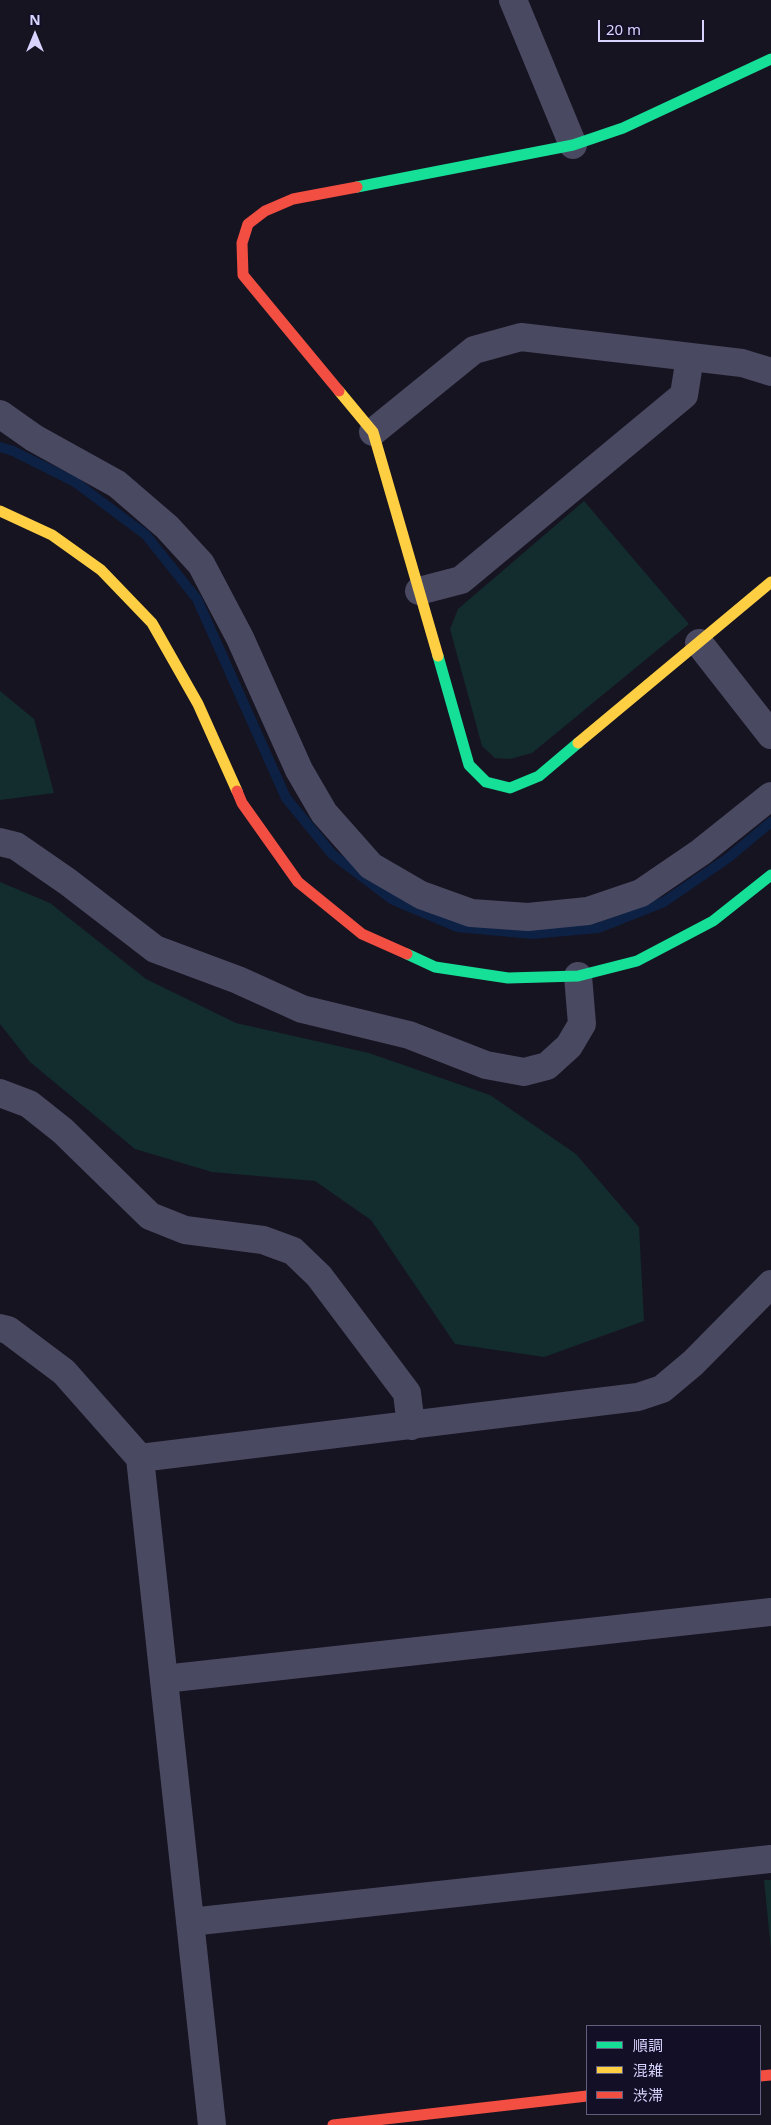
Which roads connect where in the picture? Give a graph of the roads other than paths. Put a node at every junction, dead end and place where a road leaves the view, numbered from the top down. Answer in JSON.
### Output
{"nodes":[{"id":1,"x":513,"y":0,"type":"edge"},
{"id":2,"x":771,"y":59,"type":"edge"},
{"id":3,"x":573,"y":145,"type":"junction"},
{"id":4,"x":690,"y":357,"type":"junction"},
{"id":5,"x":771,"y":372,"type":"edge"},
{"id":6,"x":0,"y":414,"type":"edge"},
{"id":7,"x":373,"y":432,"type":"junction"},
{"id":8,"x":0,"y":511,"type":"edge"},
{"id":9,"x":771,"y":582,"type":"edge"},
{"id":10,"x":419,"y":591,"type":"junction"},
{"id":11,"x":699,"y":643,"type":"junction"},
{"id":12,"x":771,"y":735,"type":"edge"},
{"id":13,"x":771,"y":796,"type":"edge"},
{"id":14,"x":0,"y":842,"type":"edge"},
{"id":15,"x":771,"y":876,"type":"edge"},
{"id":16,"x":578,"y":976,"type":"junction"},
{"id":17,"x":0,"y":1094,"type":"edge"},
{"id":18,"x":771,"y":1284,"type":"edge"},
{"id":19,"x":0,"y":1328,"type":"edge"},
{"id":20,"x":411,"y":1426,"type":"junction"},
{"id":21,"x":140,"y":1458,"type":"junction"},
{"id":22,"x":771,"y":1612,"type":"edge"},
{"id":23,"x":164,"y":1679,"type":"junction"},
{"id":24,"x":771,"y":1859,"type":"edge"},
{"id":25,"x":190,"y":1922,"type":"junction"},
{"id":26,"x":586,"y":2096,"type":"edge"},
{"id":27,"x":212,"y":2125,"type":"edge"},
{"id":28,"x":333,"y":2125,"type":"edge"}],
"edges":[{"from":1,"to":3,"type":"street"},
{"from":2,"to":3,"type":"street"},
{"from":3,"to":7,"type":"street"},
{"from":4,"to":5,"type":"street"},
{"from":4,"to":7,"type":"street"},
{"from":4,"to":10,"type":"street"},
{"from":6,"to":13,"type":"street"},
{"from":7,"to":10,"type":"street"},
{"from":8,"to":16,"type":"street"},
{"from":9,"to":11,"type":"street"},
{"from":10,"to":11,"type":"street"},
{"from":11,"to":12,"type":"street"},
{"from":14,"to":16,"type":"street"},
{"from":15,"to":16,"type":"street"},
{"from":17,"to":20,"type":"street"},
{"from":18,"to":20,"type":"street"},
{"from":19,"to":21,"type":"street"},
{"from":20,"to":21,"type":"street"},
{"from":21,"to":23,"type":"street"},
{"from":22,"to":23,"type":"street"},
{"from":23,"to":25,"type":"street"},
{"from":24,"to":25,"type":"street"},
{"from":25,"to":27,"type":"street"},
{"from":26,"to":28,"type":"street"}]}
